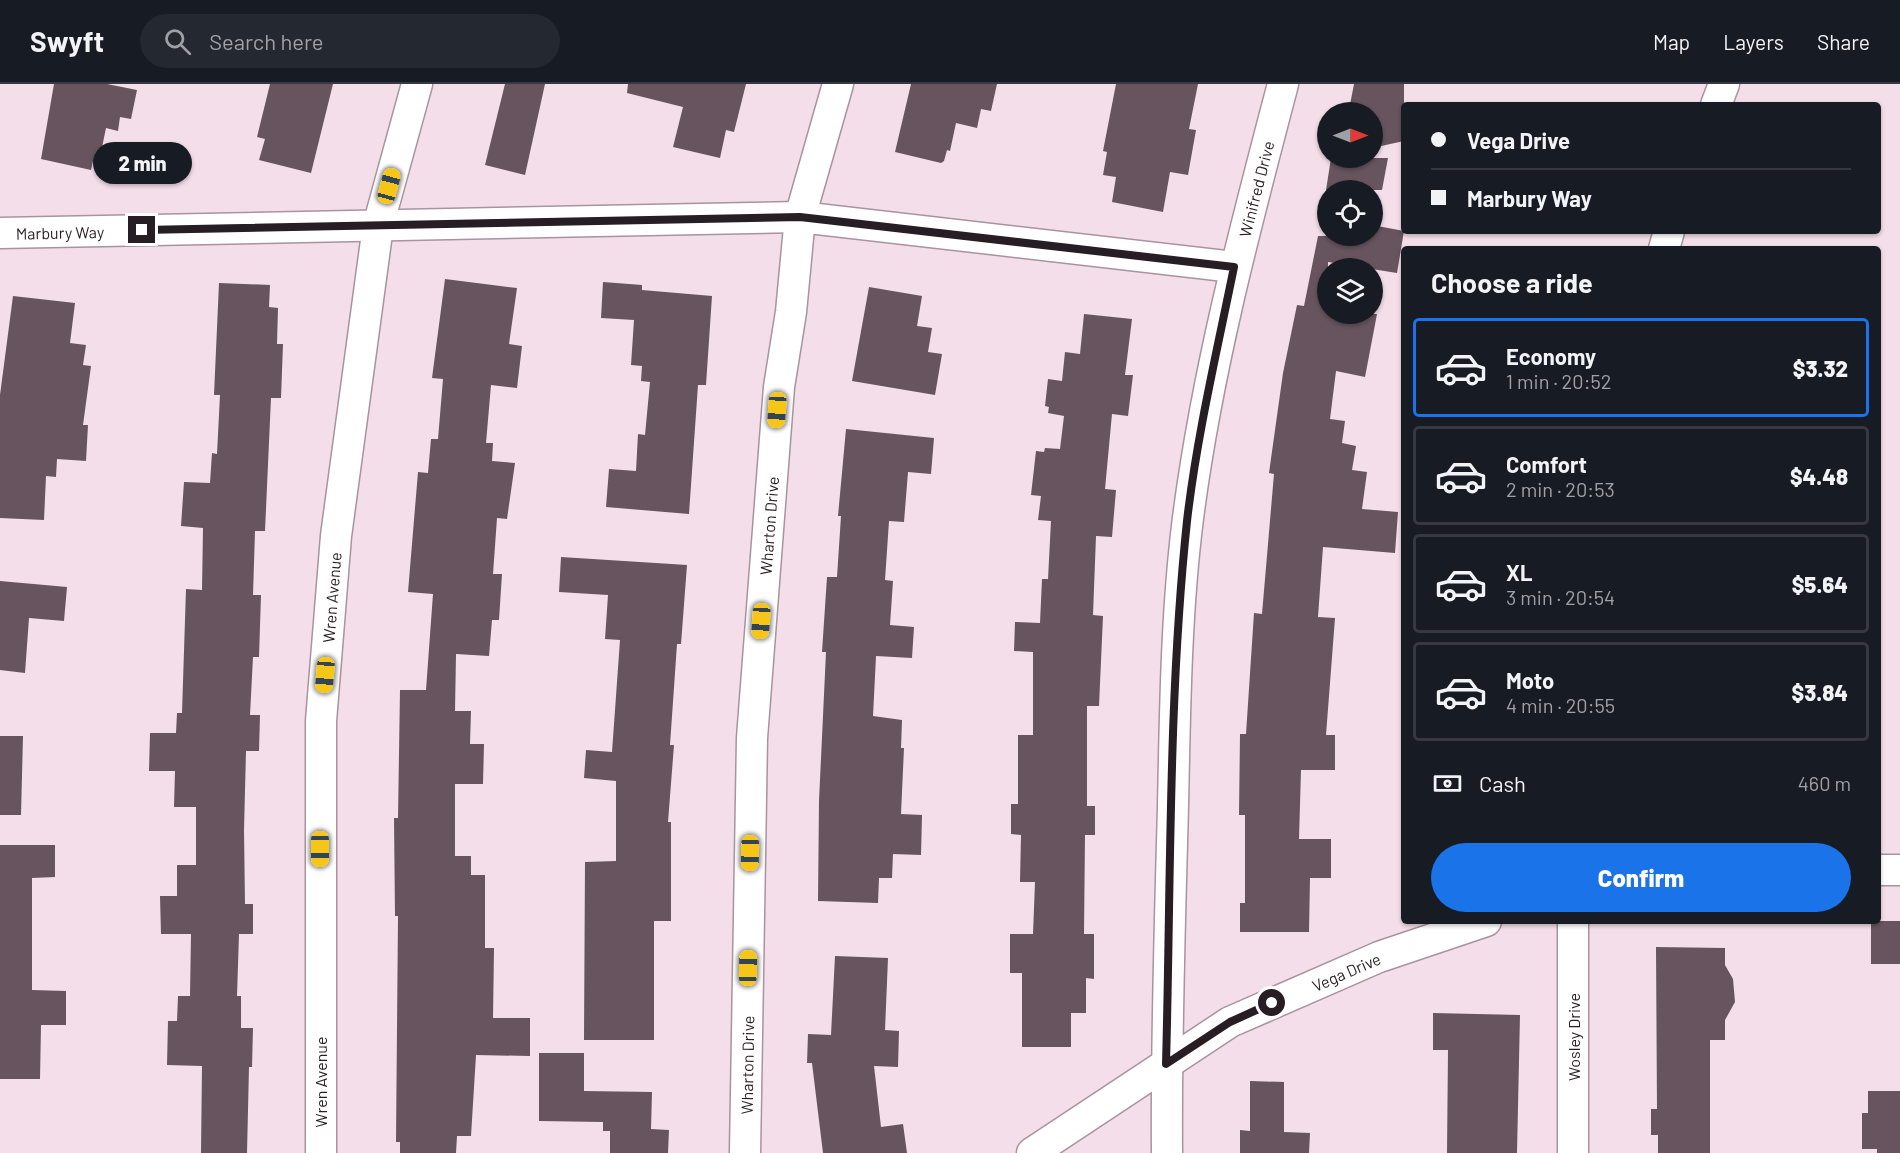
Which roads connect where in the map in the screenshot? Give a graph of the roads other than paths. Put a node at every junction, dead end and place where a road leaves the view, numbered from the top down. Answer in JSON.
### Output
{"nodes":[{"id":1,"x":417,"y":84,"type":"edge"},
{"id":2,"x":838,"y":84,"type":"edge"},
{"id":3,"x":1283,"y":84,"type":"edge"},
{"id":4,"x":1724,"y":84,"type":"edge"},
{"id":5,"x":1717,"y":102,"type":"edge"},
{"id":6,"x":800,"y":217,"type":"junction"},
{"id":7,"x":378,"y":226,"type":"junction"},
{"id":8,"x":0,"y":233,"type":"edge"},
{"id":9,"x":1234,"y":267,"type":"junction"},
{"id":10,"x":1881,"y":870,"type":"edge"},
{"id":11,"x":1900,"y":870,"type":"edge"},
{"id":12,"x":1477,"y":924,"type":"edge"},
{"id":13,"x":1573,"y":924,"type":"edge"},
{"id":14,"x":1166,"y":1064,"type":"junction"},
{"id":15,"x":321,"y":1153,"type":"edge"},
{"id":16,"x":745,"y":1153,"type":"edge"},
{"id":17,"x":1032,"y":1153,"type":"edge"},
{"id":18,"x":1167,"y":1153,"type":"edge"},
{"id":19,"x":1573,"y":1153,"type":"edge"}],
"edges":[{"from":1,"to":7,"type":"street","name":"Wren Avenue"},
{"from":2,"to":6,"type":"street","name":"Wharton Drive"},
{"from":3,"to":9,"type":"street","name":"Winifred Drive"},
{"from":4,"to":5,"type":"street"},
{"from":6,"to":7,"type":"street","name":"Marbury Way"},
{"from":6,"to":9,"type":"street","name":"Marbury Way"},
{"from":6,"to":16,"type":"street","name":"Wharton Drive"},
{"from":7,"to":8,"type":"street","name":"Marbury Way"},
{"from":7,"to":15,"type":"street","name":"Wren Avenue"},
{"from":9,"to":14,"type":"street","name":"Winifred Drive"},
{"from":10,"to":11,"type":"street"},
{"from":12,"to":14,"type":"street","name":"Vega Drive"},
{"from":13,"to":19,"type":"street","name":"Wosley Drive"},
{"from":14,"to":17,"type":"street","name":"Vega Drive"},
{"from":14,"to":18,"type":"street","name":"Winifred Drive"}]}
